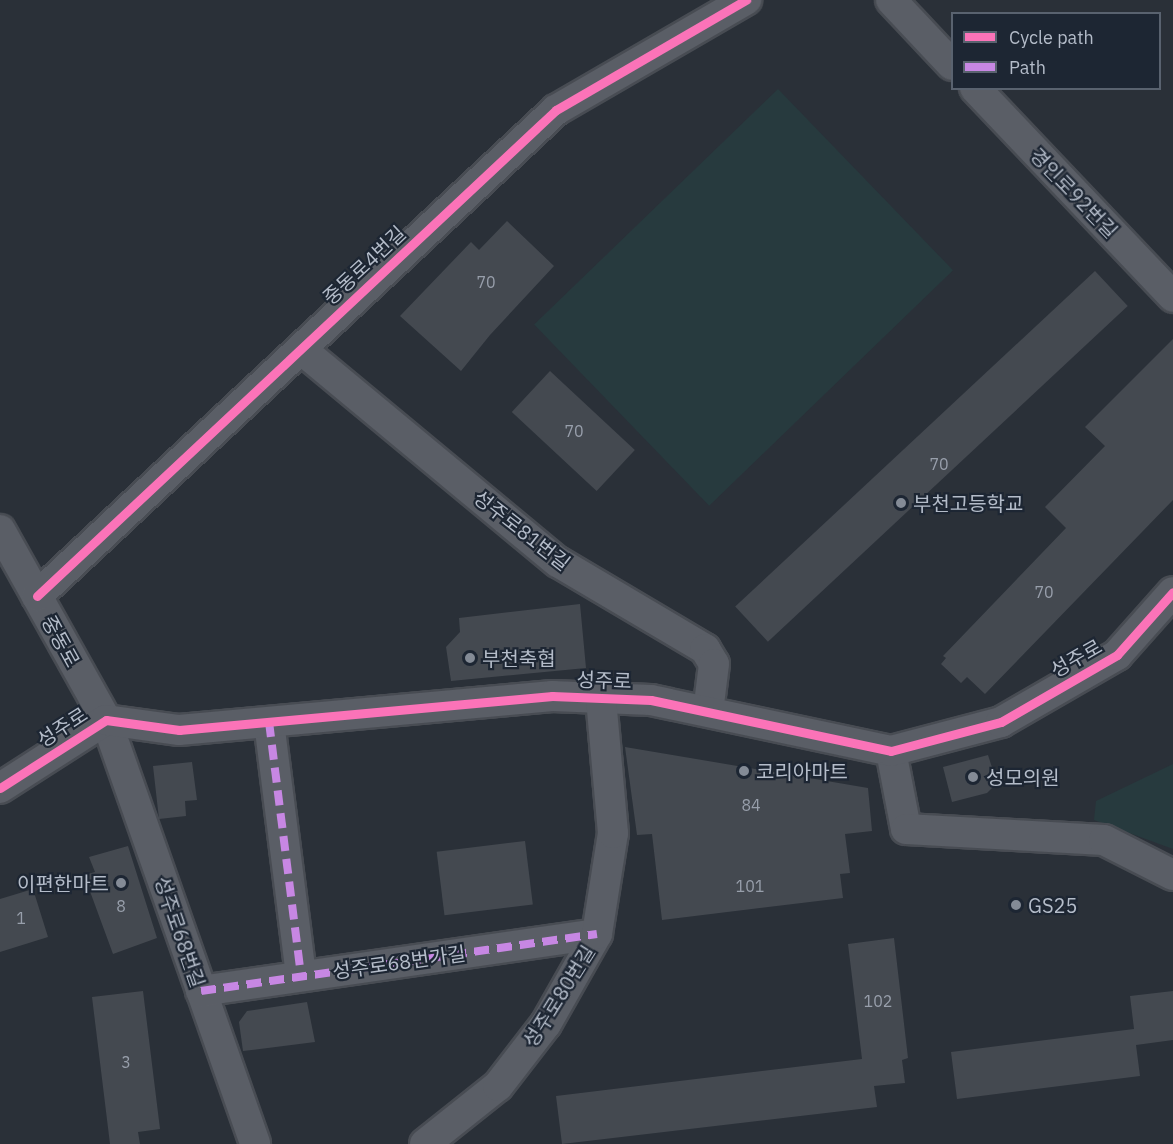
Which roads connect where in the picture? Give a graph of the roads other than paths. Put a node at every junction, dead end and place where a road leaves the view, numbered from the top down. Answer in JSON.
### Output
{"nodes":[{"id":1,"x":746,"y":0,"type":"edge"},
{"id":2,"x":891,"y":0,"type":"edge"},
{"id":3,"x":951,"y":63,"type":"edge"},
{"id":4,"x":977,"y":90,"type":"edge"},
{"id":5,"x":1173,"y":297,"type":"edge"},
{"id":6,"x":302,"y":348,"type":"junction"},
{"id":7,"x":0,"y":530,"type":"edge"},
{"id":8,"x":1173,"y":592,"type":"edge"},
{"id":9,"x":36,"y":596,"type":"junction"},
{"id":10,"x":601,"y":698,"type":"junction"},
{"id":11,"x":708,"y":712,"type":"junction"},
{"id":12,"x":106,"y":720,"type":"junction"},
{"id":13,"x":269,"y":722,"type":"junction"},
{"id":14,"x":891,"y":751,"type":"junction"},
{"id":15,"x":0,"y":789,"type":"edge"},
{"id":16,"x":1173,"y":875,"type":"edge"},
{"id":17,"x":597,"y":934,"type":"junction"},
{"id":18,"x":301,"y":976,"type":"junction"},
{"id":19,"x":201,"y":991,"type":"junction"},
{"id":20,"x":255,"y":1144,"type":"edge"},
{"id":21,"x":425,"y":1144,"type":"edge"}],
"edges":[{"from":1,"to":6,"type":"street","name":"중동로4번길"},
{"from":2,"to":3,"type":"street"},
{"from":4,"to":5,"type":"street","name":"경인로92번길"},
{"from":6,"to":9,"type":"street","name":"중동로4번길"},
{"from":6,"to":11,"type":"street","name":"성주로81번길"},
{"from":7,"to":9,"type":"street","name":"중동로"},
{"from":8,"to":14,"type":"street","name":"성주로"},
{"from":9,"to":12,"type":"street","name":"중동로"},
{"from":10,"to":11,"type":"street","name":"성주로"},
{"from":10,"to":13,"type":"street","name":"성주로"},
{"from":10,"to":17,"type":"street","name":"성주로80번길"},
{"from":11,"to":14,"type":"street","name":"성주로"},
{"from":12,"to":13,"type":"street","name":"성주로"},
{"from":12,"to":15,"type":"street","name":"성주로"},
{"from":12,"to":19,"type":"street","name":"성주로68번길"},
{"from":13,"to":18,"type":"street"},
{"from":14,"to":16,"type":"street"},
{"from":17,"to":18,"type":"street","name":"성주로68번가길"},
{"from":17,"to":21,"type":"street","name":"성주로80번길"},
{"from":18,"to":19,"type":"street","name":"성주로68번가길"},
{"from":19,"to":20,"type":"street","name":"성주로68번길"}]}
